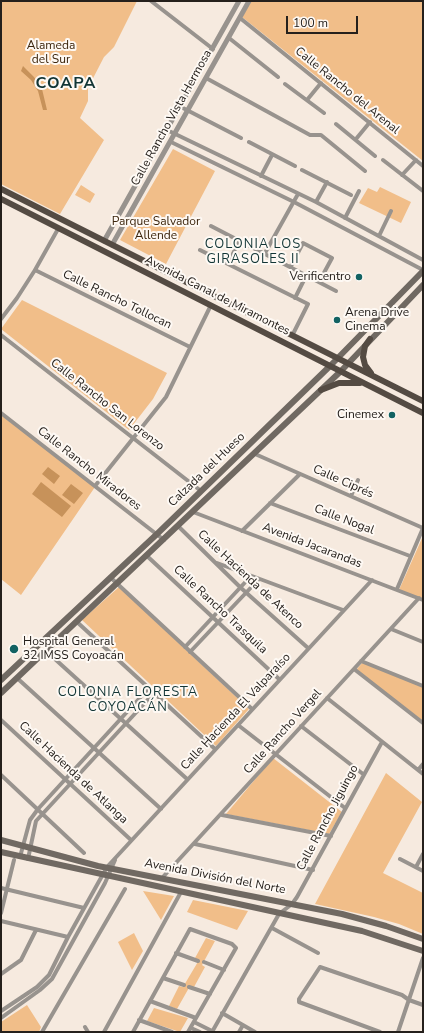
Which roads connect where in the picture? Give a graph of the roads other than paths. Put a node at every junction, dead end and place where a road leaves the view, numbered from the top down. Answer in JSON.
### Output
{"nodes":[{"id":1,"x":151,"y":1,"type":"edge"},
{"id":2,"x":239,"y":1,"type":"edge"},
{"id":3,"x":249,"y":1,"type":"edge"},
{"id":4,"x":240,"y":18,"type":"junction"},
{"id":5,"x":229,"y":38,"type":"junction"},
{"id":6,"x":213,"y":49,"type":"junction"},
{"id":7,"x":278,"y":77,"type":"dead end"},
{"id":8,"x":206,"y":78,"type":"junction"},
{"id":9,"x":321,"y":83,"type":"junction"},
{"id":10,"x":285,"y":84,"type":"dead end"},
{"id":11,"x":307,"y":100,"type":"junction"},
{"id":12,"x":180,"y":106,"type":"junction"},
{"id":13,"x":188,"y":110,"type":"junction"},
{"id":14,"x":324,"y":113,"type":"dead end"},
{"id":15,"x":370,"y":122,"type":"junction"},
{"id":16,"x":336,"y":124,"type":"dead end"},
{"id":17,"x":167,"y":130,"type":"junction"},
{"id":18,"x":175,"y":134,"type":"junction"},
{"id":19,"x":241,"y":138,"type":"dead end"},
{"id":20,"x":356,"y":139,"type":"junction"},
{"id":21,"x":171,"y":142,"type":"junction"},
{"id":22,"x":249,"y":142,"type":"dead end"},
{"id":23,"x":272,"y":155,"type":"junction"},
{"id":24,"x":375,"y":156,"type":"dead end"},
{"id":25,"x":383,"y":160,"type":"dead end"},
{"id":26,"x":416,"y":160,"type":"junction"},
{"id":27,"x":237,"y":164,"type":"junction"},
{"id":28,"x":295,"y":166,"type":"dead end"},
{"id":29,"x":423,"y":166,"type":"edge"},
{"id":30,"x":302,"y":170,"type":"dead end"},
{"id":31,"x":364,"y":171,"type":"dead end"},
{"id":32,"x":233,"y":172,"type":"junction"},
{"id":33,"x":402,"y":175,"type":"junction"},
{"id":34,"x":261,"y":176,"type":"junction"},
{"id":35,"x":327,"y":182,"type":"junction"},
{"id":36,"x":1,"y":189,"type":"edge"},
{"id":37,"x":359,"y":191,"type":"dead end"},
{"id":38,"x":423,"y":191,"type":"edge"},
{"id":39,"x":298,"y":194,"type":"junction"},
{"id":40,"x":351,"y":194,"type":"dead end"},
{"id":41,"x":1,"y":199,"type":"edge"},
{"id":42,"x":294,"y":202,"type":"junction"},
{"id":43,"x":316,"y":202,"type":"junction"},
{"id":44,"x":391,"y":212,"type":"dead end"},
{"id":45,"x":345,"y":218,"type":"junction"},
{"id":46,"x":211,"y":226,"type":"dead end"},
{"id":47,"x":58,"y":229,"type":"junction"},
{"id":48,"x":366,"y":229,"type":"junction"},
{"id":49,"x":379,"y":236,"type":"junction"},
{"id":50,"x":361,"y":237,"type":"junction"},
{"id":51,"x":239,"y":241,"type":"junction"},
{"id":52,"x":104,"y":242,"type":"junction"},
{"id":53,"x":112,"y":245,"type":"junction"},
{"id":54,"x":200,"y":250,"type":"dead end"},
{"id":55,"x":265,"y":253,"type":"junction"},
{"id":56,"x":423,"y":260,"type":"edge"},
{"id":57,"x":228,"y":264,"type":"junction"},
{"id":58,"x":291,"y":266,"type":"junction"},
{"id":59,"x":36,"y":270,"type":"junction"},
{"id":60,"x":423,"y":271,"type":"edge"},
{"id":61,"x":307,"y":274,"type":"junction"},
{"id":62,"x":319,"y":282,"type":"junction"},
{"id":63,"x":423,"y":285,"type":"edge"},
{"id":64,"x":336,"y":291,"type":"dead end"},
{"id":65,"x":295,"y":298,"type":"junction"},
{"id":66,"x":211,"y":305,"type":"junction"},
{"id":67,"x":1,"y":318,"type":"edge"},
{"id":68,"x":293,"y":334,"type":"junction"},
{"id":69,"x":1,"y":335,"type":"edge"},
{"id":70,"x":370,"y":339,"type":"junction"},
{"id":71,"x":190,"y":347,"type":"junction"},
{"id":72,"x":338,"y":357,"type":"junction"},
{"id":73,"x":348,"y":363,"type":"junction"},
{"id":74,"x":330,"y":366,"type":"junction"},
{"id":75,"x":341,"y":371,"type":"junction"},
{"id":76,"x":373,"y":376,"type":"junction"},
{"id":77,"x":373,"y":387,"type":"junction"},
{"id":78,"x":321,"y":390,"type":"junction"},
{"id":79,"x":423,"y":401,"type":"edge"},
{"id":80,"x":1,"y":413,"type":"edge"},
{"id":81,"x":423,"y":413,"type":"edge"},
{"id":82,"x":133,"y":438,"type":"junction"},
{"id":83,"x":254,"y":454,"type":"junction"},
{"id":84,"x":300,"y":474,"type":"junction"},
{"id":85,"x":358,"y":480,"type":"dead end"},
{"id":86,"x":95,"y":486,"type":"junction"},
{"id":87,"x":201,"y":491,"type":"junction"},
{"id":88,"x":351,"y":496,"type":"junction"},
{"id":89,"x":270,"y":503,"type":"junction"},
{"id":90,"x":193,"y":512,"type":"junction"},
{"id":91,"x":178,"y":526,"type":"junction"},
{"id":92,"x":423,"y":528,"type":"edge"},
{"id":93,"x":242,"y":531,"type":"junction"},
{"id":94,"x":157,"y":534,"type":"junction"},
{"id":95,"x":164,"y":540,"type":"junction"},
{"id":96,"x":147,"y":556,"type":"junction"},
{"id":97,"x":410,"y":556,"type":"junction"},
{"id":98,"x":215,"y":562,"type":"junction"},
{"id":99,"x":252,"y":576,"type":"junction"},
{"id":100,"x":110,"y":577,"type":"junction"},
{"id":101,"x":259,"y":579,"type":"junction"},
{"id":102,"x":372,"y":580,"type":"junction"},
{"id":103,"x":117,"y":584,"type":"junction"},
{"id":104,"x":241,"y":588,"type":"junction"},
{"id":105,"x":397,"y":589,"type":"junction"},
{"id":106,"x":246,"y":592,"type":"junction"},
{"id":107,"x":421,"y":599,"type":"edge"},
{"id":108,"x":342,"y":610,"type":"junction"},
{"id":109,"x":213,"y":618,"type":"junction"},
{"id":110,"x":77,"y":622,"type":"junction"},
{"id":111,"x":218,"y":622,"type":"junction"},
{"id":112,"x":390,"y":629,"type":"junction"},
{"id":113,"x":423,"y":642,"type":"edge"},
{"id":114,"x":185,"y":647,"type":"junction"},
{"id":115,"x":308,"y":648,"type":"junction"},
{"id":116,"x":46,"y":650,"type":"junction"},
{"id":117,"x":190,"y":652,"type":"junction"},
{"id":118,"x":361,"y":661,"type":"junction"},
{"id":119,"x":354,"y":669,"type":"junction"},
{"id":120,"x":17,"y":678,"type":"junction"},
{"id":121,"x":279,"y":679,"type":"junction"},
{"id":122,"x":1,"y":680,"type":"edge"},
{"id":123,"x":423,"y":686,"type":"edge"},
{"id":124,"x":149,"y":688,"type":"junction"},
{"id":125,"x":1,"y":693,"type":"edge"},
{"id":126,"x":154,"y":693,"type":"junction"},
{"id":127,"x":327,"y":698,"type":"junction"},
{"id":128,"x":252,"y":709,"type":"junction"},
{"id":129,"x":121,"y":719,"type":"junction"},
{"id":130,"x":1,"y":720,"type":"edge"},
{"id":131,"x":423,"y":723,"type":"edge"},
{"id":132,"x":126,"y":724,"type":"junction"},
{"id":133,"x":238,"y":724,"type":"junction"},
{"id":134,"x":301,"y":726,"type":"junction"},
{"id":135,"x":382,"y":742,"type":"junction"},
{"id":136,"x":94,"y":748,"type":"junction"},
{"id":137,"x":215,"y":749,"type":"junction"},
{"id":138,"x":99,"y":753,"type":"junction"},
{"id":139,"x":276,"y":754,"type":"junction"},
{"id":140,"x":423,"y":764,"type":"edge"},
{"id":141,"x":418,"y":770,"type":"junction"},
{"id":142,"x":363,"y":774,"type":"junction"},
{"id":143,"x":423,"y":774,"type":"edge"},
{"id":144,"x":1,"y":775,"type":"edge"},
{"id":145,"x":65,"y":779,"type":"junction"},
{"id":146,"x":187,"y":779,"type":"junction"},
{"id":147,"x":71,"y":784,"type":"junction"},
{"id":148,"x":345,"y":808,"type":"junction"},
{"id":149,"x":38,"y":809,"type":"junction"},
{"id":150,"x":160,"y":809,"type":"junction"},
{"id":151,"x":43,"y":814,"type":"junction"},
{"id":152,"x":222,"y":815,"type":"junction"},
{"id":153,"x":331,"y":836,"type":"junction"},
{"id":154,"x":1,"y":840,"type":"edge"},
{"id":155,"x":131,"y":840,"type":"junction"},
{"id":156,"x":195,"y":844,"type":"junction"},
{"id":157,"x":22,"y":846,"type":"junction"},
{"id":158,"x":30,"y":848,"type":"junction"},
{"id":159,"x":1,"y":852,"type":"edge"},
{"id":160,"x":84,"y":853,"type":"dead end"},
{"id":161,"x":423,"y":854,"type":"edge"},
{"id":162,"x":17,"y":858,"type":"junction"},
{"id":163,"x":28,"y":859,"type":"junction"},
{"id":164,"x":400,"y":859,"type":"dead end"},
{"id":165,"x":110,"y":868,"type":"junction"},
{"id":166,"x":416,"y":868,"type":"junction"},
{"id":167,"x":313,"y":870,"type":"junction"},
{"id":168,"x":423,"y":871,"type":"edge"},
{"id":169,"x":106,"y":876,"type":"junction"},
{"id":170,"x":162,"y":878,"type":"junction"},
{"id":171,"x":1,"y":888,"type":"edge"},
{"id":172,"x":125,"y":889,"type":"dead end"},
{"id":173,"x":7,"y":890,"type":"junction"},
{"id":174,"x":180,"y":892,"type":"junction"},
{"id":175,"x":292,"y":904,"type":"junction"},
{"id":176,"x":84,"y":908,"type":"junction"},
{"id":177,"x":1,"y":912,"type":"edge"},
{"id":178,"x":280,"y":914,"type":"junction"},
{"id":179,"x":1,"y":921,"type":"edge"},
{"id":180,"x":76,"y":921,"type":"junction"},
{"id":181,"x":82,"y":923,"type":"junction"},
{"id":182,"x":386,"y":926,"type":"junction"},
{"id":183,"x":272,"y":928,"type":"junction"},
{"id":184,"x":36,"y":930,"type":"junction"},
{"id":185,"x":396,"y":930,"type":"junction"},
{"id":186,"x":382,"y":936,"type":"junction"},
{"id":187,"x":68,"y":937,"type":"junction"},
{"id":188,"x":423,"y":939,"type":"edge"},
{"id":189,"x":393,"y":940,"type":"junction"},
{"id":190,"x":423,"y":951,"type":"edge"},
{"id":191,"x":176,"y":953,"type":"junction"},
{"id":192,"x":318,"y":953,"type":"dead end"},
{"id":193,"x":423,"y":958,"type":"edge"},
{"id":194,"x":198,"y":961,"type":"dead end"},
{"id":195,"x":204,"y":962,"type":"dead end"},
{"id":196,"x":224,"y":970,"type":"junction"},
{"id":197,"x":1,"y":974,"type":"edge"},
{"id":198,"x":163,"y":978,"type":"junction"},
{"id":199,"x":184,"y":985,"type":"dead end"},
{"id":200,"x":190,"y":987,"type":"dead end"},
{"id":201,"x":210,"y":994,"type":"junction"},
{"id":202,"x":409,"y":1000,"type":"junction"},
{"id":203,"x":150,"y":1001,"type":"junction"},
{"id":204,"x":423,"y":1005,"type":"edge"},
{"id":205,"x":1,"y":1009,"type":"edge"},
{"id":206,"x":222,"y":1013,"type":"junction"},
{"id":207,"x":6,"y":1015,"type":"junction"},
{"id":208,"x":1,"y":1018,"type":"edge"},
{"id":209,"x":140,"y":1020,"type":"junction"},
{"id":210,"x":195,"y":1020,"type":"junction"},
{"id":211,"x":243,"y":1025,"type":"junction"},
{"id":212,"x":190,"y":1028,"type":"junction"},
{"id":213,"x":212,"y":1031,"type":"edge"},
{"id":214,"x":42,"y":1032,"type":"edge"},
{"id":215,"x":104,"y":1032,"type":"edge"},
{"id":216,"x":133,"y":1032,"type":"edge"},
{"id":217,"x":172,"y":1032,"type":"edge"},
{"id":218,"x":188,"y":1032,"type":"edge"},
{"id":219,"x":200,"y":1032,"type":"edge"},
{"id":220,"x":239,"y":1032,"type":"edge"},
{"id":221,"x":255,"y":1032,"type":"edge"},
{"id":222,"x":380,"y":1032,"type":"edge"},
{"id":223,"x":398,"y":1032,"type":"edge"}],
"edges":[{"from":1,"to":6,"type":"street"},
{"from":2,"to":6,"type":"street","name":"Calle Rancho Vista Hermosa"},
{"from":3,"to":4,"type":"street","name":"Calle Rancho Vista Hermosa"},
{"from":4,"to":5,"type":"street","name":"Calle Rancho Vista Hermosa"},
{"from":4,"to":9,"type":"street","name":"Calle Rancho del Arenal"},
{"from":5,"to":7,"type":"street"},
{"from":5,"to":8,"type":"street","name":"Calle Rancho Vista Hermosa"},
{"from":6,"to":12,"type":"street","name":"Calle Rancho Vista Hermosa"},
{"from":8,"to":13,"type":"street","name":"Calle Rancho Vista Hermosa"},
{"from":8,"to":31,"type":"street"},
{"from":9,"to":11,"type":"street"},
{"from":9,"to":15,"type":"street","name":"Calle Rancho del Arenal"},
{"from":10,"to":11,"type":"street"},
{"from":11,"to":14,"type":"street"},
{"from":12,"to":13,"type":"street"},
{"from":12,"to":17,"type":"street","name":"Calle Rancho Vista Hermosa"},
{"from":13,"to":18,"type":"street","name":"Calle Rancho Vista Hermosa"},
{"from":13,"to":19,"type":"street"},
{"from":15,"to":20,"type":"street"},
{"from":15,"to":26,"type":"street","name":"Calle Rancho del Arenal"},
{"from":16,"to":20,"type":"street"},
{"from":17,"to":18,"type":"street"},
{"from":17,"to":52,"type":"street","name":"Calle Rancho Vista Hermosa"},
{"from":18,"to":21,"type":"street","name":"Calle Rancho Vista Hermosa"},
{"from":18,"to":27,"type":"street"},
{"from":20,"to":24,"type":"street"},
{"from":21,"to":32,"type":"street"},
{"from":21,"to":53,"type":"street","name":"Calle Rancho Vista Hermosa"},
{"from":22,"to":23,"type":"street"},
{"from":23,"to":28,"type":"street"},
{"from":23,"to":34,"type":"street"},
{"from":25,"to":33,"type":"street"},
{"from":26,"to":29,"type":"street","name":"Calle Rancho del Arenal"},
{"from":26,"to":33,"type":"street"},
{"from":27,"to":32,"type":"street"},
{"from":27,"to":34,"type":"street"},
{"from":30,"to":35,"type":"street"},
{"from":32,"to":42,"type":"street"},
{"from":33,"to":38,"type":"street"},
{"from":34,"to":39,"type":"street"},
{"from":35,"to":40,"type":"street"},
{"from":35,"to":43,"type":"street"},
{"from":36,"to":52,"type":"main road","name":"Avenida Canal de Miramontes"},
{"from":37,"to":45,"type":"street"},
{"from":39,"to":42,"type":"street"},
{"from":39,"to":43,"type":"street"},
{"from":41,"to":47,"type":"main road","name":"Avenida Canal de Miramontes"},
{"from":42,"to":50,"type":"street"},
{"from":42,"to":55,"type":"street"},
{"from":43,"to":45,"type":"street"},
{"from":44,"to":49,"type":"street"},
{"from":45,"to":48,"type":"street"},
{"from":46,"to":51,"type":"street"},
{"from":47,"to":59,"type":"street"},
{"from":47,"to":66,"type":"main road","name":"Avenida Canal de Miramontes"},
{"from":48,"to":49,"type":"street"},
{"from":48,"to":50,"type":"street"},
{"from":49,"to":56,"type":"street"},
{"from":50,"to":60,"type":"street"},
{"from":51,"to":55,"type":"street"},
{"from":51,"to":57,"type":"street"},
{"from":52,"to":53,"type":"main road","name":"Avenida Canal de Miramontes"},
{"from":53,"to":68,"type":"main road","name":"Avenida Canal de Miramontes"},
{"from":54,"to":57,"type":"street"},
{"from":55,"to":58,"type":"street"},
{"from":57,"to":65,"type":"street"},
{"from":58,"to":61,"type":"street"},
{"from":58,"to":62,"type":"street"},
{"from":59,"to":67,"type":"street"},
{"from":59,"to":71,"type":"street","name":"Calle Rancho Tollocan"},
{"from":60,"to":72,"type":"main road","name":"Calzada del Hueso"},
{"from":61,"to":62,"type":"street"},
{"from":61,"to":65,"type":"street"},
{"from":62,"to":64,"type":"street"},
{"from":63,"to":70,"type":"main road","name":"Calzada del Hueso"},
{"from":65,"to":68,"type":"street"},
{"from":66,"to":71,"type":"street"},
{"from":66,"to":74,"type":"main road","name":"Avenida Canal de Miramontes"},
{"from":68,"to":72,"type":"main road","name":"Avenida Canal de Miramontes"},
{"from":69,"to":82,"type":"street","name":"Calle Rancho San Lorenzo"},
{"from":70,"to":73,"type":"main road","name":"Calzada del Hueso"},
{"from":70,"to":76,"type":"main road"},
{"from":71,"to":82,"type":"street"},
{"from":72,"to":73,"type":"main road","name":"Avenida Canal de Miramontes"},
{"from":72,"to":74,"type":"main road","name":"Calzada del Hueso"},
{"from":73,"to":75,"type":"main road","name":"Calzada del Hueso"},
{"from":73,"to":76,"type":"main road","name":"Avenida Canal de Miramontes"},
{"from":74,"to":75,"type":"main road","name":"Avenida Canal de Miramontes"},
{"from":74,"to":87,"type":"main road","name":"Calzada del Hueso"},
{"from":75,"to":77,"type":"main road","name":"Avenida Canal de Miramontes"},
{"from":75,"to":78,"type":"main road","name":"Calzada del Hueso"},
{"from":76,"to":79,"type":"main road","name":"Avenida Canal de Miramontes"},
{"from":77,"to":78,"type":"main road"},
{"from":77,"to":81,"type":"main road","name":"Avenida Canal de Miramontes"},
{"from":78,"to":83,"type":"main road","name":"Calzada del Hueso"},
{"from":80,"to":86,"type":"street","name":"Calle Rancho Miradores"},
{"from":82,"to":86,"type":"street"},
{"from":82,"to":87,"type":"street","name":"Calle Rancho San Lorenzo"},
{"from":83,"to":84,"type":"street","name":"Calle Ciprés"},
{"from":83,"to":90,"type":"main road","name":"Calzada del Hueso"},
{"from":84,"to":88,"type":"street","name":"Calle Ciprés"},
{"from":84,"to":89,"type":"street"},
{"from":85,"to":88,"type":"street"},
{"from":86,"to":94,"type":"street","name":"Calle Rancho Miradores"},
{"from":87,"to":94,"type":"main road","name":"Calzada del Hueso"},
{"from":88,"to":92,"type":"street","name":"Calle Ciprés"},
{"from":89,"to":93,"type":"street"},
{"from":89,"to":97,"type":"street","name":"Calle Nogal"},
{"from":90,"to":91,"type":"main road","name":"Calzada del Hueso"},
{"from":90,"to":93,"type":"street","name":"Avenida Jacarandas"},
{"from":91,"to":95,"type":"main road","name":"Calzada del Hueso"},
{"from":91,"to":98,"type":"street","name":"Calle Hacienda de Atenco"},
{"from":92,"to":97,"type":"street"},
{"from":93,"to":102,"type":"street","name":"Avenida Jacarandas"},
{"from":94,"to":95,"type":"street","name":"Calle Rancho Miradores"},
{"from":94,"to":100,"type":"main road","name":"Calzada del Hueso"},
{"from":95,"to":96,"type":"main road","name":"Calzada del Hueso"},
{"from":96,"to":103,"type":"main road","name":"Calzada del Hueso"},
{"from":96,"to":109,"type":"street","name":"Calle Rancho Trasquila"},
{"from":97,"to":105,"type":"street"},
{"from":98,"to":99,"type":"street"},
{"from":98,"to":104,"type":"street","name":"Calle Hacienda de Atenco"},
{"from":99,"to":101,"type":"street"},
{"from":99,"to":104,"type":"street"},
{"from":100,"to":103,"type":"street"},
{"from":100,"to":122,"type":"main road","name":"Calzada del Hueso"},
{"from":101,"to":106,"type":"street"},
{"from":101,"to":108,"type":"street"},
{"from":102,"to":105,"type":"street","name":"Avenida Jacarandas"},
{"from":102,"to":108,"type":"street","name":"Calle Hacienda El Valparaíso"},
{"from":103,"to":110,"type":"main road","name":"Calzada del Hueso"},
{"from":103,"to":114,"type":"street"},
{"from":104,"to":106,"type":"street","name":"Calle Hacienda de Atenco"},
{"from":104,"to":109,"type":"street"},
{"from":105,"to":107,"type":"street","name":"Avenida Jacarandas"},
{"from":106,"to":111,"type":"street"},
{"from":106,"to":115,"type":"street","name":"Calle Hacienda de Atenco"},
{"from":107,"to":112,"type":"street","name":"Calle Rancho Vergel"},
{"from":108,"to":115,"type":"street","name":"Calle Hacienda El Valparaíso"},
{"from":109,"to":111,"type":"street","name":"Calle Rancho Trasquila"},
{"from":109,"to":114,"type":"street"},
{"from":110,"to":116,"type":"main road","name":"Calzada del Hueso"},
{"from":110,"to":124,"type":"street"},
{"from":111,"to":117,"type":"street"},
{"from":111,"to":121,"type":"street","name":"Calle Rancho Trasquila"},
{"from":112,"to":113,"type":"street"},
{"from":112,"to":118,"type":"street","name":"Calle Rancho Vergel"},
{"from":114,"to":117,"type":"street"},
{"from":115,"to":121,"type":"street","name":"Calle Hacienda El Valparaíso"},
{"from":116,"to":120,"type":"main road","name":"Calzada del Hueso"},
{"from":116,"to":129,"type":"street"},
{"from":117,"to":128,"type":"street"},
{"from":118,"to":119,"type":"street","name":"Calle Rancho Vergel"},
{"from":118,"to":123,"type":"street"},
{"from":119,"to":127,"type":"street","name":"Calle Rancho Vergel"},
{"from":119,"to":131,"type":"street"},
{"from":120,"to":125,"type":"main road","name":"Calzada del Hueso"},
{"from":120,"to":136,"type":"street"},
{"from":121,"to":128,"type":"street","name":"Calle Hacienda El Valparaíso"},
{"from":124,"to":126,"type":"street"},
{"from":124,"to":129,"type":"street"},
{"from":126,"to":132,"type":"street"},
{"from":126,"to":137,"type":"street"},
{"from":127,"to":134,"type":"street","name":"Calle Rancho Vergel"},
{"from":127,"to":135,"type":"street"},
{"from":128,"to":133,"type":"street","name":"Calle Hacienda El Valparaíso"},
{"from":129,"to":132,"type":"street"},
{"from":129,"to":136,"type":"street"},
{"from":130,"to":145,"type":"street","name":"Calle Hacienda de Atlanga"},
{"from":132,"to":138,"type":"street"},
{"from":132,"to":146,"type":"street"},
{"from":133,"to":137,"type":"street","name":"Calle Hacienda El Valparaíso"},
{"from":133,"to":139,"type":"street"},
{"from":134,"to":139,"type":"street","name":"Calle Rancho Vergel"},
{"from":134,"to":142,"type":"street"},
{"from":135,"to":141,"type":"street"},
{"from":135,"to":142,"type":"street","name":"Calle Rancho Jiguingo"},
{"from":136,"to":138,"type":"street"},
{"from":136,"to":145,"type":"street"},
{"from":137,"to":146,"type":"street","name":"Calle Hacienda El Valparaíso"},
{"from":138,"to":147,"type":"street"},
{"from":138,"to":150,"type":"street"},
{"from":139,"to":148,"type":"street"},
{"from":139,"to":152,"type":"street","name":"Calle Rancho Vergel"},
{"from":140,"to":141,"type":"street"},
{"from":141,"to":143,"type":"street"},
{"from":142,"to":148,"type":"street","name":"Calle Rancho Jiguingo"},
{"from":144,"to":149,"type":"street"},
{"from":145,"to":147,"type":"street","name":"Calle Hacienda de Atlanga"},
{"from":145,"to":149,"type":"street"},
{"from":146,"to":150,"type":"street","name":"Calle Hacienda El Valparaíso"},
{"from":147,"to":151,"type":"street"},
{"from":147,"to":155,"type":"street","name":"Calle Hacienda de Atlanga"},
{"from":148,"to":153,"type":"street","name":"Calle Rancho Jiguingo"},
{"from":149,"to":151,"type":"street"},
{"from":149,"to":157,"type":"street"},
{"from":150,"to":155,"type":"street","name":"Calle Hacienda El Valparaíso"},
{"from":151,"to":158,"type":"street"},
{"from":151,"to":160,"type":"street"},
{"from":152,"to":153,"type":"street"},
{"from":152,"to":156,"type":"street","name":"Calle Rancho Vergel"},
{"from":153,"to":167,"type":"street","name":"Calle Rancho Jiguingo"},
{"from":154,"to":157,"type":"main road","name":"Avenida División del Norte"},
{"from":155,"to":165,"type":"street","name":"Calle Hacienda El Valparaíso"},
{"from":156,"to":167,"type":"street"},
{"from":156,"to":170,"type":"street","name":"Calle Rancho Vergel"},
{"from":157,"to":158,"type":"main road","name":"Avenida División del Norte"},
{"from":157,"to":162,"type":"street"},
{"from":158,"to":163,"type":"street"},
{"from":158,"to":165,"type":"main road","name":"Avenida División del Norte"},
{"from":159,"to":162,"type":"main road","name":"Avenida División del Norte"},
{"from":161,"to":166,"type":"street"},
{"from":162,"to":163,"type":"main road","name":"Avenida División del Norte"},
{"from":162,"to":173,"type":"street"},
{"from":163,"to":169,"type":"main road","name":"Avenida División del Norte"},
{"from":164,"to":166,"type":"street"},
{"from":165,"to":169,"type":"street","name":"Calle Hacienda El Valparaíso"},
{"from":165,"to":170,"type":"main road","name":"Avenida División del Norte"},
{"from":166,"to":168,"type":"street"},
{"from":167,"to":175,"type":"street","name":"Calle Rancho Jiguingo"},
{"from":169,"to":174,"type":"main road","name":"Avenida División del Norte"},
{"from":169,"to":176,"type":"street"},
{"from":169,"to":181,"type":"street"},
{"from":170,"to":175,"type":"main road","name":"Avenida División del Norte"},
{"from":171,"to":173,"type":"street"},
{"from":172,"to":214,"type":"street"},
{"from":173,"to":176,"type":"street"},
{"from":173,"to":177,"type":"street"},
{"from":174,"to":178,"type":"main road","name":"Avenida División del Norte"},
{"from":174,"to":215,"type":"street"},
{"from":175,"to":178,"type":"street","name":"Calle Rancho Jiguingo"},
{"from":175,"to":182,"type":"main road","name":"Avenida División del Norte"},
{"from":176,"to":180,"type":"street"},
{"from":178,"to":183,"type":"street"},
{"from":178,"to":186,"type":"main road","name":"Avenida División del Norte"},
{"from":179,"to":184,"type":"street"},
{"from":180,"to":181,"type":"street"},
{"from":180,"to":187,"type":"street"},
{"from":181,"to":207,"type":"street"},
{"from":182,"to":185,"type":"main road","name":"Avenida División del Norte"},
{"from":182,"to":186,"type":"main road"},
{"from":183,"to":192,"type":"street"},
{"from":183,"to":206,"type":"street"},
{"from":184,"to":187,"type":"street"},
{"from":184,"to":197,"type":"street"},
{"from":185,"to":188,"type":"main road","name":"Avenida División del Norte"},
{"from":185,"to":189,"type":"main road"},
{"from":186,"to":189,"type":"main road","name":"Avenida División del Norte"},
{"from":187,"to":205,"type":"street"},
{"from":189,"to":190,"type":"main road","name":"Avenida División del Norte"},
{"from":191,"to":194,"type":"street"},
{"from":191,"to":196,"type":"street"},
{"from":191,"to":198,"type":"street"},
{"from":193,"to":202,"type":"street"},
{"from":195,"to":196,"type":"street"},
{"from":196,"to":201,"type":"street"},
{"from":198,"to":199,"type":"street"},
{"from":198,"to":203,"type":"street"},
{"from":200,"to":201,"type":"street"},
{"from":201,"to":210,"type":"street"},
{"from":202,"to":204,"type":"street"},
{"from":202,"to":222,"type":"street"},
{"from":202,"to":223,"type":"street"},
{"from":203,"to":209,"type":"street"},
{"from":203,"to":210,"type":"street"},
{"from":205,"to":207,"type":"street"},
{"from":206,"to":211,"type":"street"},
{"from":206,"to":213,"type":"street"},
{"from":207,"to":208,"type":"street"},
{"from":209,"to":216,"type":"street"},
{"from":209,"to":217,"type":"street"},
{"from":210,"to":212,"type":"street"},
{"from":210,"to":213,"type":"street"},
{"from":211,"to":220,"type":"street"},
{"from":211,"to":221,"type":"street"},
{"from":212,"to":218,"type":"street"},
{"from":212,"to":219,"type":"street"}]}
